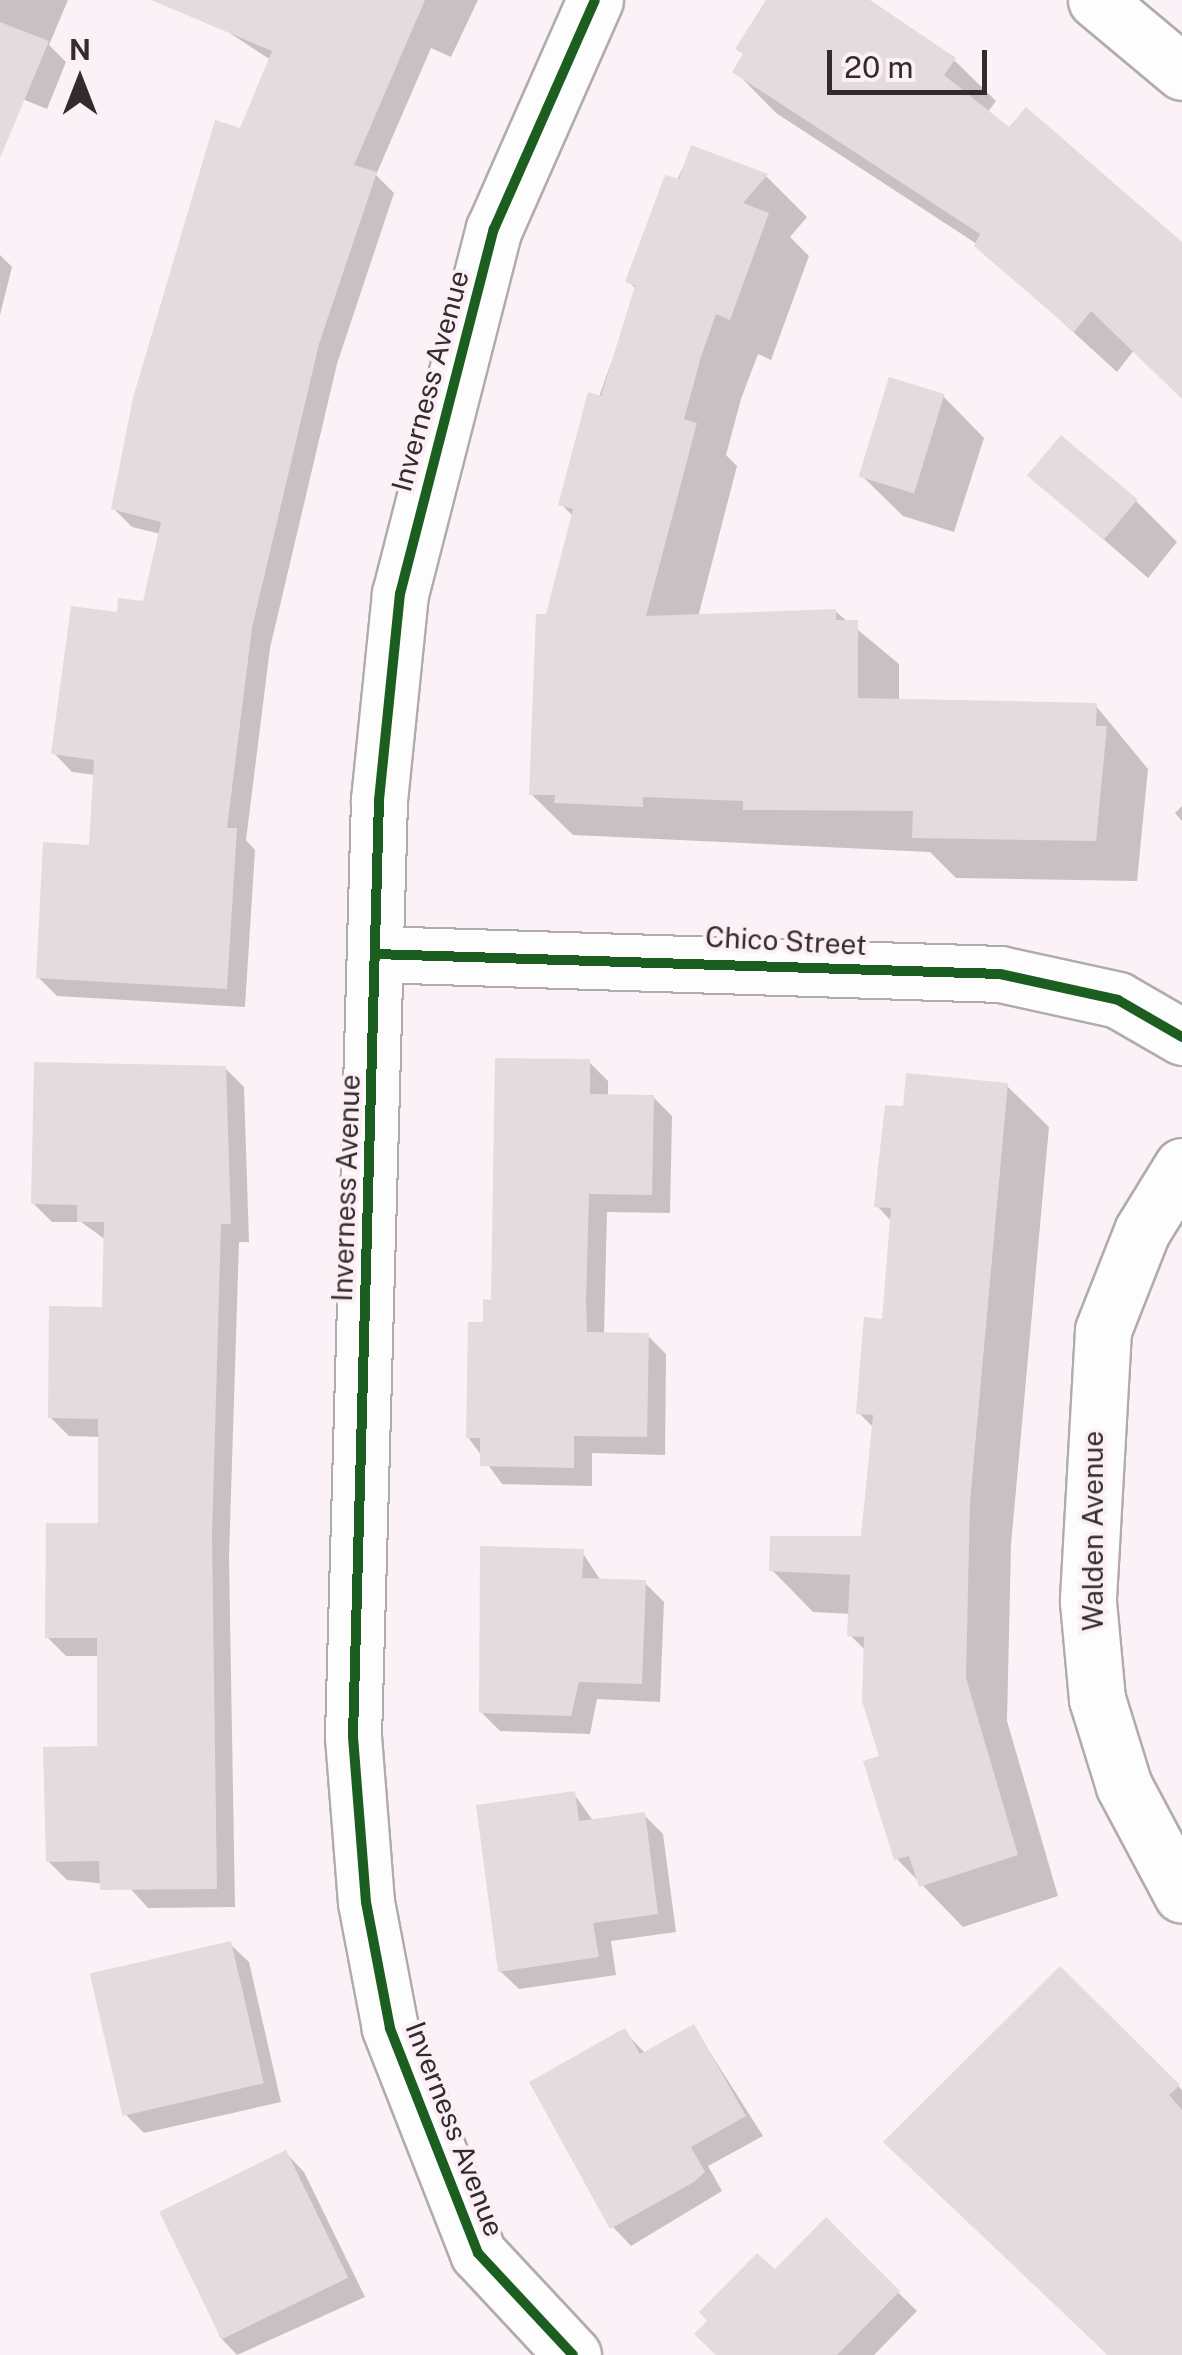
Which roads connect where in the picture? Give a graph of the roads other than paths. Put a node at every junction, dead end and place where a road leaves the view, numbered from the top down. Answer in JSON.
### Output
{"nodes":[{"id":1,"x":594,"y":0,"type":"edge"},
{"id":2,"x":1096,"y":0,"type":"edge"},
{"id":3,"x":1182,"y":72,"type":"edge"},
{"id":4,"x":374,"y":954,"type":"junction"},
{"id":5,"x":1182,"y":1037,"type":"edge"},
{"id":6,"x":1182,"y":1166,"type":"edge"},
{"id":7,"x":1182,"y":1896,"type":"edge"},
{"id":8,"x":573,"y":2355,"type":"edge"}],
"edges":[{"from":1,"to":4,"type":"street","name":"Inverness Avenue"},
{"from":2,"to":3,"type":"street"},
{"from":4,"to":5,"type":"street","name":"Chico Street"},
{"from":4,"to":8,"type":"street","name":"Inverness Avenue"},
{"from":6,"to":7,"type":"street","name":"Walden Avenue"}]}
